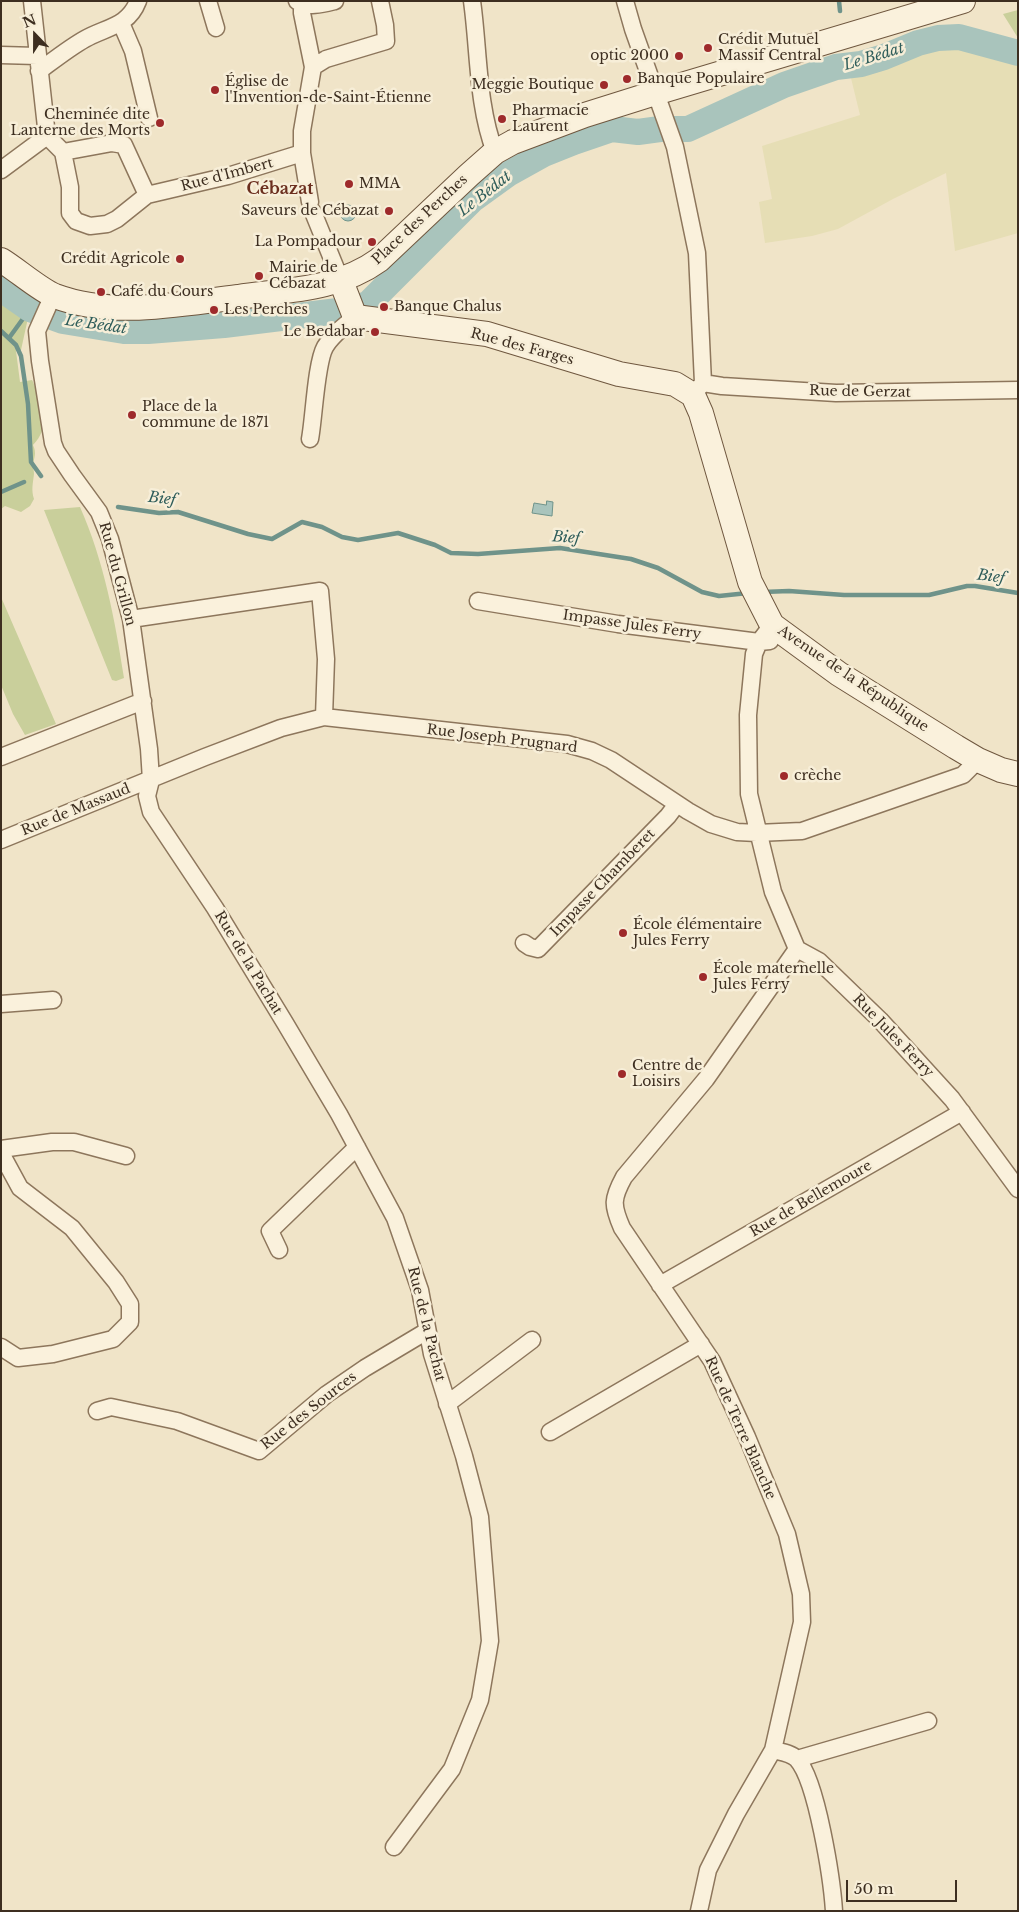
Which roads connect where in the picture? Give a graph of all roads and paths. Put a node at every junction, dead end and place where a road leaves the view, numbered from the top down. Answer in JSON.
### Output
{"nodes":[{"id":1,"x":32,"y":1,"type":"edge"},
{"id":2,"x":138,"y":1,"type":"edge"},
{"id":3,"x":208,"y":1,"type":"edge"},
{"id":4,"x":335,"y":1,"type":"edge"},
{"id":5,"x":380,"y":1,"type":"edge"},
{"id":6,"x":472,"y":1,"type":"edge"},
{"id":7,"x":625,"y":1,"type":"edge"},
{"id":8,"x":963,"y":1,"type":"edge"},
{"id":9,"x":300,"y":2,"type":"edge"},
{"id":10,"x":121,"y":23,"type":"junction"},
{"id":11,"x":216,"y":28,"type":"dead end"},
{"id":12,"x":1,"y":55,"type":"edge"},
{"id":13,"x":38,"y":64,"type":"junction"},
{"id":14,"x":313,"y":67,"type":"junction"},
{"id":15,"x":658,"y":101,"type":"junction"},
{"id":16,"x":150,"y":118,"type":"dead end"},
{"id":17,"x":47,"y":136,"type":"junction"},
{"id":18,"x":63,"y":152,"type":"junction"},
{"id":19,"x":495,"y":152,"type":"junction"},
{"id":20,"x":302,"y":153,"type":"junction"},
{"id":21,"x":1,"y":170,"type":"edge"},
{"id":22,"x":147,"y":194,"type":"junction"},
{"id":23,"x":1,"y":260,"type":"edge"},
{"id":24,"x":348,"y":299,"type":"junction"},
{"id":25,"x":51,"y":300,"type":"junction"},
{"id":26,"x":698,"y":389,"type":"junction"},
{"id":27,"x":1018,"y":390,"type":"edge"},
{"id":28,"x":310,"y":439,"type":"dead end"},
{"id":29,"x":478,"y":601,"type":"dead end"},
{"id":30,"x":131,"y":619,"type":"junction"},
{"id":31,"x":773,"y":635,"type":"junction"},
{"id":32,"x":143,"y":701,"type":"junction"},
{"id":33,"x":324,"y":717,"type":"junction"},
{"id":34,"x":1,"y":757,"type":"edge"},
{"id":35,"x":978,"y":760,"type":"junction"},
{"id":36,"x":1018,"y":774,"type":"edge"},
{"id":37,"x":151,"y":780,"type":"junction"},
{"id":38,"x":677,"y":804,"type":"junction"},
{"id":39,"x":757,"y":833,"type":"junction"},
{"id":40,"x":1,"y":840,"type":"edge"},
{"id":41,"x":524,"y":943,"type":"dead end"},
{"id":42,"x":797,"y":949,"type":"junction"},
{"id":43,"x":53,"y":1000,"type":"dead end"},
{"id":44,"x":1,"y":1004,"type":"edge"},
{"id":45,"x":962,"y":1112,"type":"junction"},
{"id":46,"x":357,"y":1147,"type":"junction"},
{"id":47,"x":1,"y":1151,"type":"edge"},
{"id":48,"x":126,"y":1156,"type":"dead end"},
{"id":49,"x":1018,"y":1190,"type":"edge"},
{"id":50,"x":279,"y":1250,"type":"dead end"},
{"id":51,"x":660,"y":1285,"type":"junction"},
{"id":52,"x":427,"y":1331,"type":"junction"},
{"id":53,"x":532,"y":1340,"type":"dead end"},
{"id":54,"x":701,"y":1344,"type":"junction"},
{"id":55,"x":1,"y":1347,"type":"edge"},
{"id":56,"x":447,"y":1404,"type":"junction"},
{"id":57,"x":97,"y":1412,"type":"dead end"},
{"id":58,"x":550,"y":1432,"type":"dead end"},
{"id":59,"x":928,"y":1721,"type":"dead end"},
{"id":60,"x":772,"y":1750,"type":"junction"},
{"id":61,"x":797,"y":1759,"type":"junction"},
{"id":62,"x":394,"y":1847,"type":"dead end"},
{"id":63,"x":699,"y":1911,"type":"edge"},
{"id":64,"x":834,"y":1911,"type":"edge"}],
"edges":[{"from":1,"to":13,"type":"street"},
{"from":2,"to":10,"type":"street"},
{"from":3,"to":11,"type":"street"},
{"from":4,"to":9,"type":"street"},
{"from":5,"to":14,"type":"street"},
{"from":6,"to":19,"type":"street"},
{"from":7,"to":15,"type":"street"},
{"from":8,"to":15,"type":"street","name":"Place des Perches"},
{"from":9,"to":14,"type":"street"},
{"from":10,"to":13,"type":"street"},
{"from":10,"to":16,"type":"street"},
{"from":12,"to":13,"type":"street"},
{"from":13,"to":17,"type":"street"},
{"from":14,"to":20,"type":"street"},
{"from":15,"to":19,"type":"street","name":"Place des Perches"},
{"from":15,"to":26,"type":"street"},
{"from":17,"to":18,"type":"street"},
{"from":17,"to":21,"type":"street"},
{"from":18,"to":22,"type":"street"},
{"from":18,"to":22,"type":"street","name":"Rue d'Imbert"},
{"from":19,"to":24,"type":"street","name":"Place des Perches"},
{"from":20,"to":22,"type":"street","name":"Rue d'Imbert"},
{"from":20,"to":24,"type":"street"},
{"from":23,"to":25,"type":"street"},
{"from":24,"to":25,"type":"street"},
{"from":24,"to":26,"type":"street","name":"Rue des Farges"},
{"from":24,"to":28,"type":"street"},
{"from":25,"to":30,"type":"street","name":"Rue du Grillon"},
{"from":26,"to":27,"type":"street","name":"Rue de Gerzat"},
{"from":26,"to":31,"type":"street","name":"Avenue de la République"},
{"from":29,"to":31,"type":"street","name":"Impasse Jules Ferry"},
{"from":30,"to":32,"type":"street","name":"Rue du Grillon"},
{"from":30,"to":33,"type":"street"},
{"from":31,"to":35,"type":"street","name":"Avenue de la République"},
{"from":31,"to":39,"type":"street"},
{"from":32,"to":34,"type":"street"},
{"from":32,"to":37,"type":"street","name":"Rue du Grillon"},
{"from":33,"to":37,"type":"street","name":"Rue Joseph Prugnard"},
{"from":33,"to":38,"type":"street","name":"Rue Joseph Prugnard"},
{"from":35,"to":36,"type":"street","name":"Avenue de la République"},
{"from":35,"to":39,"type":"street","name":"Rue Joseph Prugnard"},
{"from":37,"to":40,"type":"street","name":"Rue de Massaud"},
{"from":37,"to":46,"type":"street","name":"Rue de la Pachat"},
{"from":38,"to":39,"type":"street","name":"Rue Joseph Prugnard"},
{"from":38,"to":41,"type":"street","name":"Impasse Chamberet"},
{"from":39,"to":42,"type":"street"},
{"from":42,"to":45,"type":"street","name":"Rue Jules Ferry"},
{"from":42,"to":51,"type":"street","name":"Rue de Terre Blanche"},
{"from":43,"to":44,"type":"street"},
{"from":45,"to":49,"type":"street","name":"Rue Jules Ferry"},
{"from":45,"to":51,"type":"street","name":"Rue de Bellemoure"},
{"from":46,"to":50,"type":"street"},
{"from":46,"to":52,"type":"street","name":"Rue de la Pachat"},
{"from":47,"to":48,"type":"street"},
{"from":47,"to":55,"type":"street"},
{"from":51,"to":54,"type":"street","name":"Rue de Terre Blanche"},
{"from":52,"to":56,"type":"street","name":"Rue de la Pachat"},
{"from":52,"to":57,"type":"street","name":"Rue des Sources"},
{"from":53,"to":56,"type":"street"},
{"from":54,"to":58,"type":"street"},
{"from":54,"to":60,"type":"street","name":"Rue de Terre Blanche"},
{"from":56,"to":62,"type":"street","name":"Rue de la Pachat"},
{"from":59,"to":61,"type":"street"},
{"from":60,"to":61,"type":"street"},
{"from":60,"to":63,"type":"street","name":"Rue de Terre Blanche"},
{"from":61,"to":64,"type":"street"}]}
